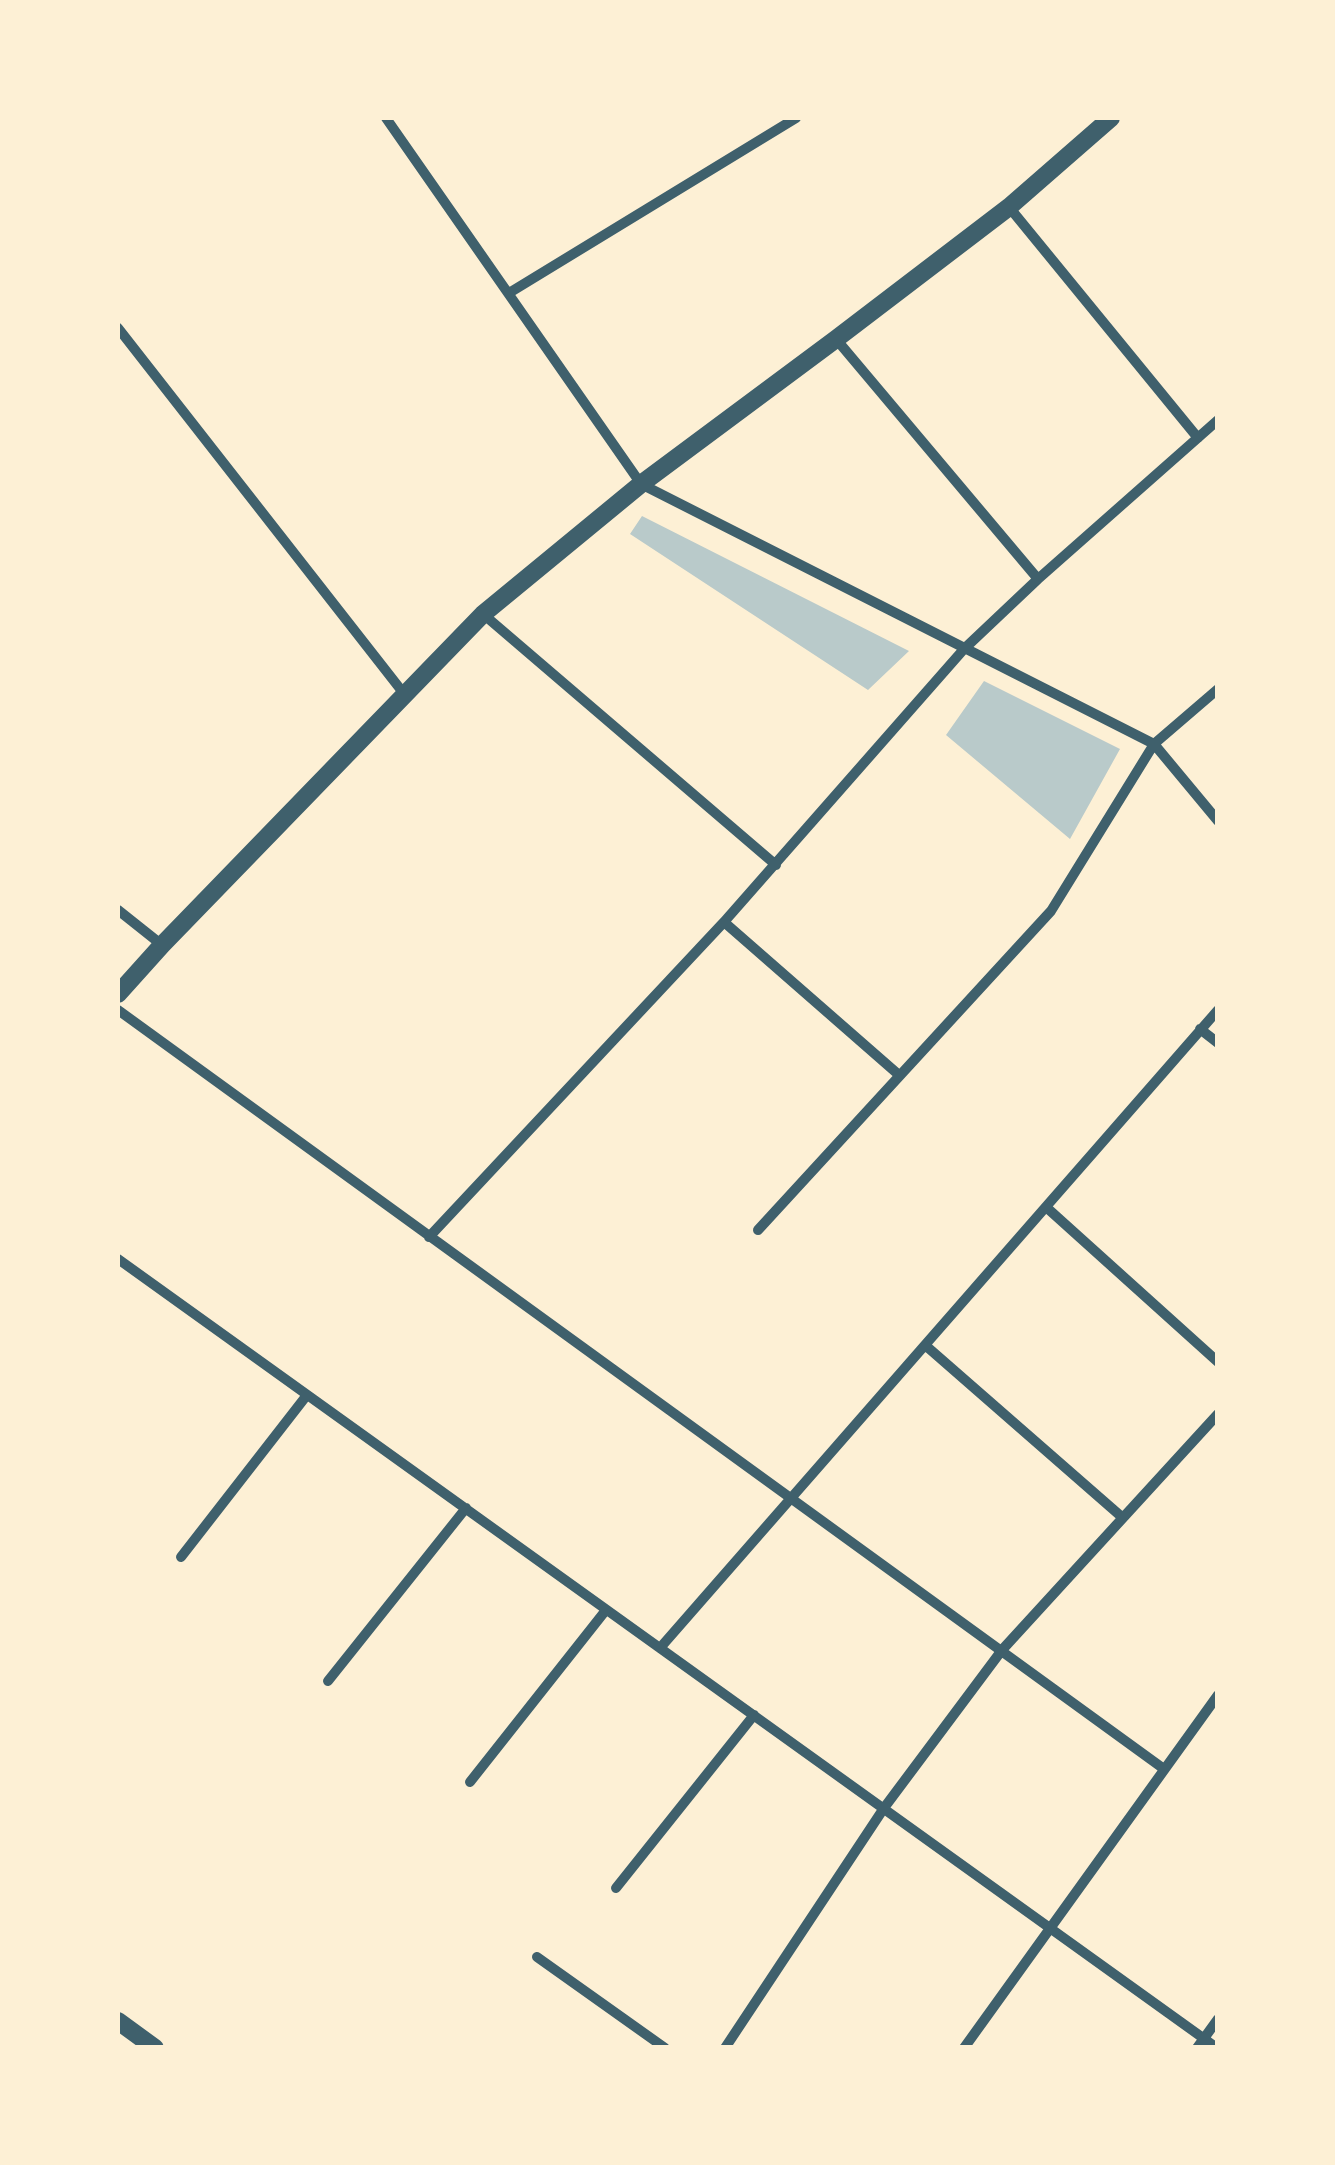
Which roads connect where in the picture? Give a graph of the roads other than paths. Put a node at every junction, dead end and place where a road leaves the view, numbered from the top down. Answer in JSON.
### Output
{"nodes":[{"id":1,"x":386,"y":118,"type":"edge"},
{"id":2,"x":796,"y":118,"type":"edge"},
{"id":3,"x":1111,"y":118,"type":"edge"},
{"id":4,"x":1009,"y":207,"type":"junction"},
{"id":5,"x":508,"y":293,"type":"junction"},
{"id":6,"x":118,"y":328,"type":"edge"},
{"id":7,"x":836,"y":340,"type":"junction"},
{"id":8,"x":1218,"y":420,"type":"edge"},
{"id":9,"x":1198,"y":438,"type":"junction"},
{"id":10,"x":640,"y":484,"type":"junction"},
{"id":11,"x":1038,"y":579,"type":"junction"},
{"id":12,"x":483,"y":614,"type":"junction"},
{"id":13,"x":964,"y":649,"type":"junction"},
{"id":14,"x":1218,"y":689,"type":"edge"},
{"id":15,"x":405,"y":695,"type":"junction"},
{"id":16,"x":1154,"y":744,"type":"junction"},
{"id":17,"x":1218,"y":820,"type":"edge"},
{"id":18,"x":776,"y":864,"type":"junction"},
{"id":19,"x":118,"y":910,"type":"edge"},
{"id":20,"x":724,"y":922,"type":"junction"},
{"id":21,"x":162,"y":946,"type":"junction"},
{"id":22,"x":118,"y":994,"type":"edge"},
{"id":23,"x":118,"y":1010,"type":"edge"},
{"id":24,"x":1218,"y":1010,"type":"edge"},
{"id":25,"x":1200,"y":1029,"type":"junction"},
{"id":26,"x":1218,"y":1043,"type":"edge"},
{"id":27,"x":899,"y":1075,"type":"junction"},
{"id":28,"x":1046,"y":1206,"type":"junction"},
{"id":29,"x":758,"y":1230,"type":"dead end"},
{"id":30,"x":430,"y":1236,"type":"junction"},
{"id":31,"x":118,"y":1259,"type":"edge"},
{"id":32,"x":925,"y":1345,"type":"junction"},
{"id":33,"x":1218,"y":1362,"type":"edge"},
{"id":34,"x":307,"y":1394,"type":"junction"},
{"id":35,"x":1218,"y":1414,"type":"edge"},
{"id":36,"x":790,"y":1500,"type":"junction"},
{"id":37,"x":466,"y":1508,"type":"junction"},
{"id":38,"x":1123,"y":1518,"type":"junction"},
{"id":39,"x":180,"y":1557,"type":"dead end"},
{"id":40,"x":606,"y":1610,"type":"junction"},
{"id":41,"x":660,"y":1648,"type":"junction"},
{"id":42,"x":1002,"y":1650,"type":"junction"},
{"id":43,"x":328,"y":1682,"type":"dead end"},
{"id":44,"x":1218,"y":1695,"type":"edge"},
{"id":45,"x":754,"y":1715,"type":"junction"},
{"id":46,"x":1164,"y":1769,"type":"junction"},
{"id":47,"x":470,"y":1782,"type":"dead end"},
{"id":48,"x":884,"y":1808,"type":"junction"},
{"id":49,"x":616,"y":1888,"type":"dead end"},
{"id":50,"x":1050,"y":1927,"type":"junction"},
{"id":51,"x":537,"y":1957,"type":"dead end"},
{"id":52,"x":1218,"y":2019,"type":"edge"},
{"id":53,"x":118,"y":2021,"type":"edge"},
{"id":54,"x":1200,"y":2043,"type":"edge"},
{"id":55,"x":156,"y":2048,"type":"edge"},
{"id":56,"x":665,"y":2048,"type":"edge"},
{"id":57,"x":725,"y":2048,"type":"edge"},
{"id":58,"x":964,"y":2048,"type":"edge"},
{"id":59,"x":1218,"y":2048,"type":"edge"}],
"edges":[{"from":1,"to":5,"type":"street"},
{"from":2,"to":5,"type":"street"},
{"from":3,"to":4,"type":"street"},
{"from":4,"to":7,"type":"street"},
{"from":4,"to":9,"type":"street"},
{"from":5,"to":10,"type":"street"},
{"from":6,"to":15,"type":"street"},
{"from":7,"to":10,"type":"street"},
{"from":7,"to":11,"type":"street"},
{"from":8,"to":9,"type":"street"},
{"from":9,"to":11,"type":"street"},
{"from":10,"to":12,"type":"street"},
{"from":10,"to":13,"type":"street"},
{"from":11,"to":13,"type":"street"},
{"from":12,"to":15,"type":"street"},
{"from":12,"to":18,"type":"street"},
{"from":13,"to":16,"type":"street"},
{"from":13,"to":18,"type":"street"},
{"from":14,"to":16,"type":"street"},
{"from":15,"to":21,"type":"street"},
{"from":16,"to":17,"type":"street"},
{"from":16,"to":27,"type":"street"},
{"from":18,"to":20,"type":"street"},
{"from":19,"to":21,"type":"street"},
{"from":20,"to":27,"type":"street"},
{"from":20,"to":30,"type":"street"},
{"from":21,"to":22,"type":"street"},
{"from":23,"to":30,"type":"street"},
{"from":24,"to":25,"type":"street"},
{"from":25,"to":26,"type":"street"},
{"from":25,"to":28,"type":"street"},
{"from":27,"to":29,"type":"street"},
{"from":28,"to":32,"type":"street"},
{"from":28,"to":33,"type":"street"},
{"from":30,"to":36,"type":"street"},
{"from":31,"to":34,"type":"street"},
{"from":32,"to":36,"type":"street"},
{"from":32,"to":38,"type":"street"},
{"from":34,"to":37,"type":"street"},
{"from":34,"to":39,"type":"street"},
{"from":35,"to":38,"type":"street"},
{"from":36,"to":41,"type":"street"},
{"from":36,"to":42,"type":"street"},
{"from":37,"to":40,"type":"street"},
{"from":37,"to":43,"type":"street"},
{"from":38,"to":42,"type":"street"},
{"from":40,"to":41,"type":"street"},
{"from":40,"to":47,"type":"street"},
{"from":41,"to":45,"type":"street"},
{"from":42,"to":46,"type":"street"},
{"from":42,"to":48,"type":"street"},
{"from":44,"to":46,"type":"street"},
{"from":45,"to":48,"type":"street"},
{"from":45,"to":49,"type":"street"},
{"from":46,"to":50,"type":"street"},
{"from":48,"to":50,"type":"street"},
{"from":48,"to":57,"type":"street"},
{"from":50,"to":54,"type":"street"},
{"from":50,"to":58,"type":"street"},
{"from":51,"to":56,"type":"street"},
{"from":52,"to":54,"type":"street"},
{"from":53,"to":55,"type":"street"},
{"from":54,"to":59,"type":"street"}]}
